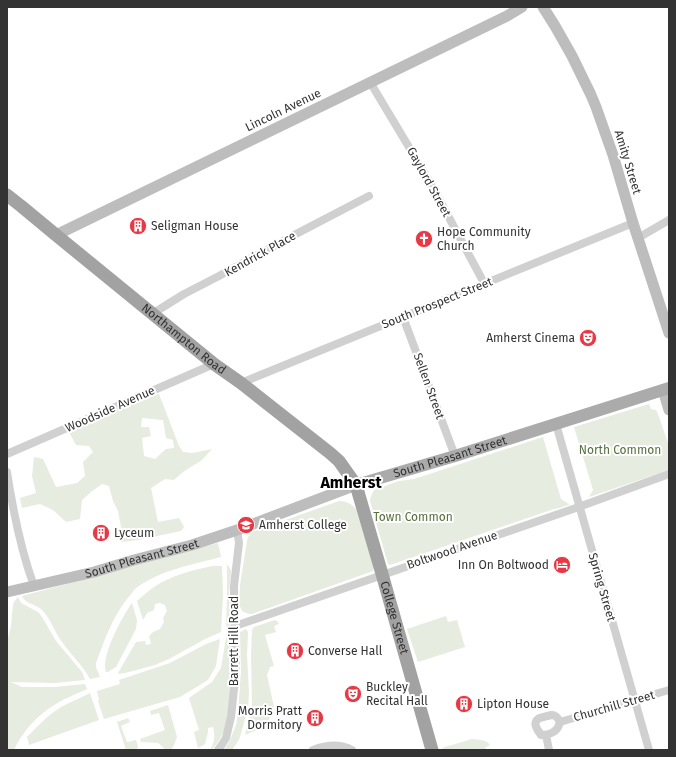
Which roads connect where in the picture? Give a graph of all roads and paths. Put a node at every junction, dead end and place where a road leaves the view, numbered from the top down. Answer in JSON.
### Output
{"nodes":[{"id":1,"x":522,"y":7,"type":"edge"},
{"id":2,"x":542,"y":7,"type":"edge"},
{"id":3,"x":370,"y":82,"type":"junction"},
{"id":4,"x":7,"y":196,"type":"edge"},
{"id":5,"x":369,"y":196,"type":"dead end"},
{"id":6,"x":669,"y":220,"type":"edge"},
{"id":7,"x":633,"y":223,"type":"junction"},
{"id":8,"x":56,"y":236,"type":"junction"},
{"id":9,"x":638,"y":238,"type":"junction"},
{"id":10,"x":484,"y":283,"type":"junction"},
{"id":11,"x":152,"y":314,"type":"junction"},
{"id":12,"x":403,"y":317,"type":"junction"},
{"id":13,"x":669,"y":333,"type":"edge"},
{"id":14,"x":214,"y":364,"type":"junction"},
{"id":15,"x":241,"y":383,"type":"junction"},
{"id":16,"x":666,"y":389,"type":"edge"},
{"id":17,"x":669,"y":410,"type":"edge"},
{"id":18,"x":556,"y":424,"type":"junction"},
{"id":19,"x":7,"y":454,"type":"edge"},
{"id":20,"x":455,"y":456,"type":"junction"},
{"id":21,"x":7,"y":472,"type":"edge"},
{"id":22,"x":669,"y":474,"type":"edge"},
{"id":23,"x":356,"y":486,"type":"junction"},
{"id":24,"x":580,"y":506,"type":"junction"},
{"id":25,"x":237,"y":530,"type":"junction"},
{"id":26,"x":382,"y":574,"type":"junction"},
{"id":27,"x":34,"y":586,"type":"junction"},
{"id":28,"x":7,"y":592,"type":"edge"},
{"id":29,"x":235,"y":626,"type":"junction"},
{"id":30,"x":669,"y":690,"type":"edge"},
{"id":31,"x":635,"y":700,"type":"junction"},
{"id":32,"x":560,"y":722,"type":"junction"},
{"id":33,"x":546,"y":735,"type":"junction"},
{"id":34,"x":218,"y":750,"type":"edge"},
{"id":35,"x":313,"y":750,"type":"edge"},
{"id":36,"x":352,"y":750,"type":"edge"},
{"id":37,"x":432,"y":750,"type":"edge"},
{"id":38,"x":549,"y":750,"type":"edge"},
{"id":39,"x":649,"y":750,"type":"edge"}],
"edges":[{"from":1,"to":3,"type":"main road","name":"Lincoln Avenue"},
{"from":2,"to":7,"type":"main road","name":"Amity Street"},
{"from":3,"to":8,"type":"main road","name":"Lincoln Avenue"},
{"from":3,"to":10,"type":"street","name":"Gaylord Street"},
{"from":4,"to":8,"type":"highway","name":"Northampton Road"},
{"from":5,"to":11,"type":"street","name":"Kendrick Place"},
{"from":6,"to":9,"type":"street"},
{"from":7,"to":9,"type":"main road","name":"Amity Street"},
{"from":7,"to":10,"type":"street","name":"South Prospect Street"},
{"from":8,"to":11,"type":"highway","name":"Northampton Road"},
{"from":9,"to":13,"type":"main road","name":"Amity Street"},
{"from":10,"to":12,"type":"street","name":"South Prospect Street"},
{"from":11,"to":14,"type":"highway","name":"Northampton Road"},
{"from":12,"to":15,"type":"street","name":"South Prospect Street"},
{"from":12,"to":20,"type":"street","name":"Sellen Street"},
{"from":14,"to":15,"type":"highway","name":"Northampton Road"},
{"from":14,"to":19,"type":"street","name":"Woodside Avenue"},
{"from":15,"to":23,"type":"highway","name":"Northampton Road"},
{"from":16,"to":17,"type":"main road"},
{"from":16,"to":18,"type":"main road","name":"South Pleasant Street"},
{"from":18,"to":20,"type":"main road","name":"South Pleasant Street"},
{"from":18,"to":24,"type":"street","name":"Spring Street"},
{"from":20,"to":23,"type":"main road","name":"South Pleasant Street"},
{"from":21,"to":27,"type":"street"},
{"from":22,"to":24,"type":"street","name":"Boltwood Avenue"},
{"from":23,"to":25,"type":"main road","name":"South Pleasant Street"},
{"from":23,"to":26,"type":"highway","name":"College Street"},
{"from":24,"to":26,"type":"street","name":"Boltwood Avenue"},
{"from":24,"to":31,"type":"street","name":"Spring Street"},
{"from":25,"to":27,"type":"main road","name":"South Pleasant Street"},
{"from":25,"to":29,"type":"street","name":"Barrett Hill Road"},
{"from":26,"to":29,"type":"street","name":"Boltwood Avenue"},
{"from":26,"to":37,"type":"highway","name":"College Street"},
{"from":27,"to":28,"type":"main road","name":"South Pleasant Street"},
{"from":29,"to":34,"type":"street","name":"Barrett Hill Road"},
{"from":30,"to":31,"type":"street","name":"Churchill Street"},
{"from":31,"to":32,"type":"street","name":"Churchill Street"},
{"from":31,"to":39,"type":"street","name":"Spring Street"},
{"from":32,"to":33,"type":"street","name":"Churchill Street"},
{"from":32,"to":33,"type":"street","name":"Churchill Street"},
{"from":33,"to":38,"type":"street","name":"Churchill Street"},
{"from":35,"to":36,"type":"street"}]}
